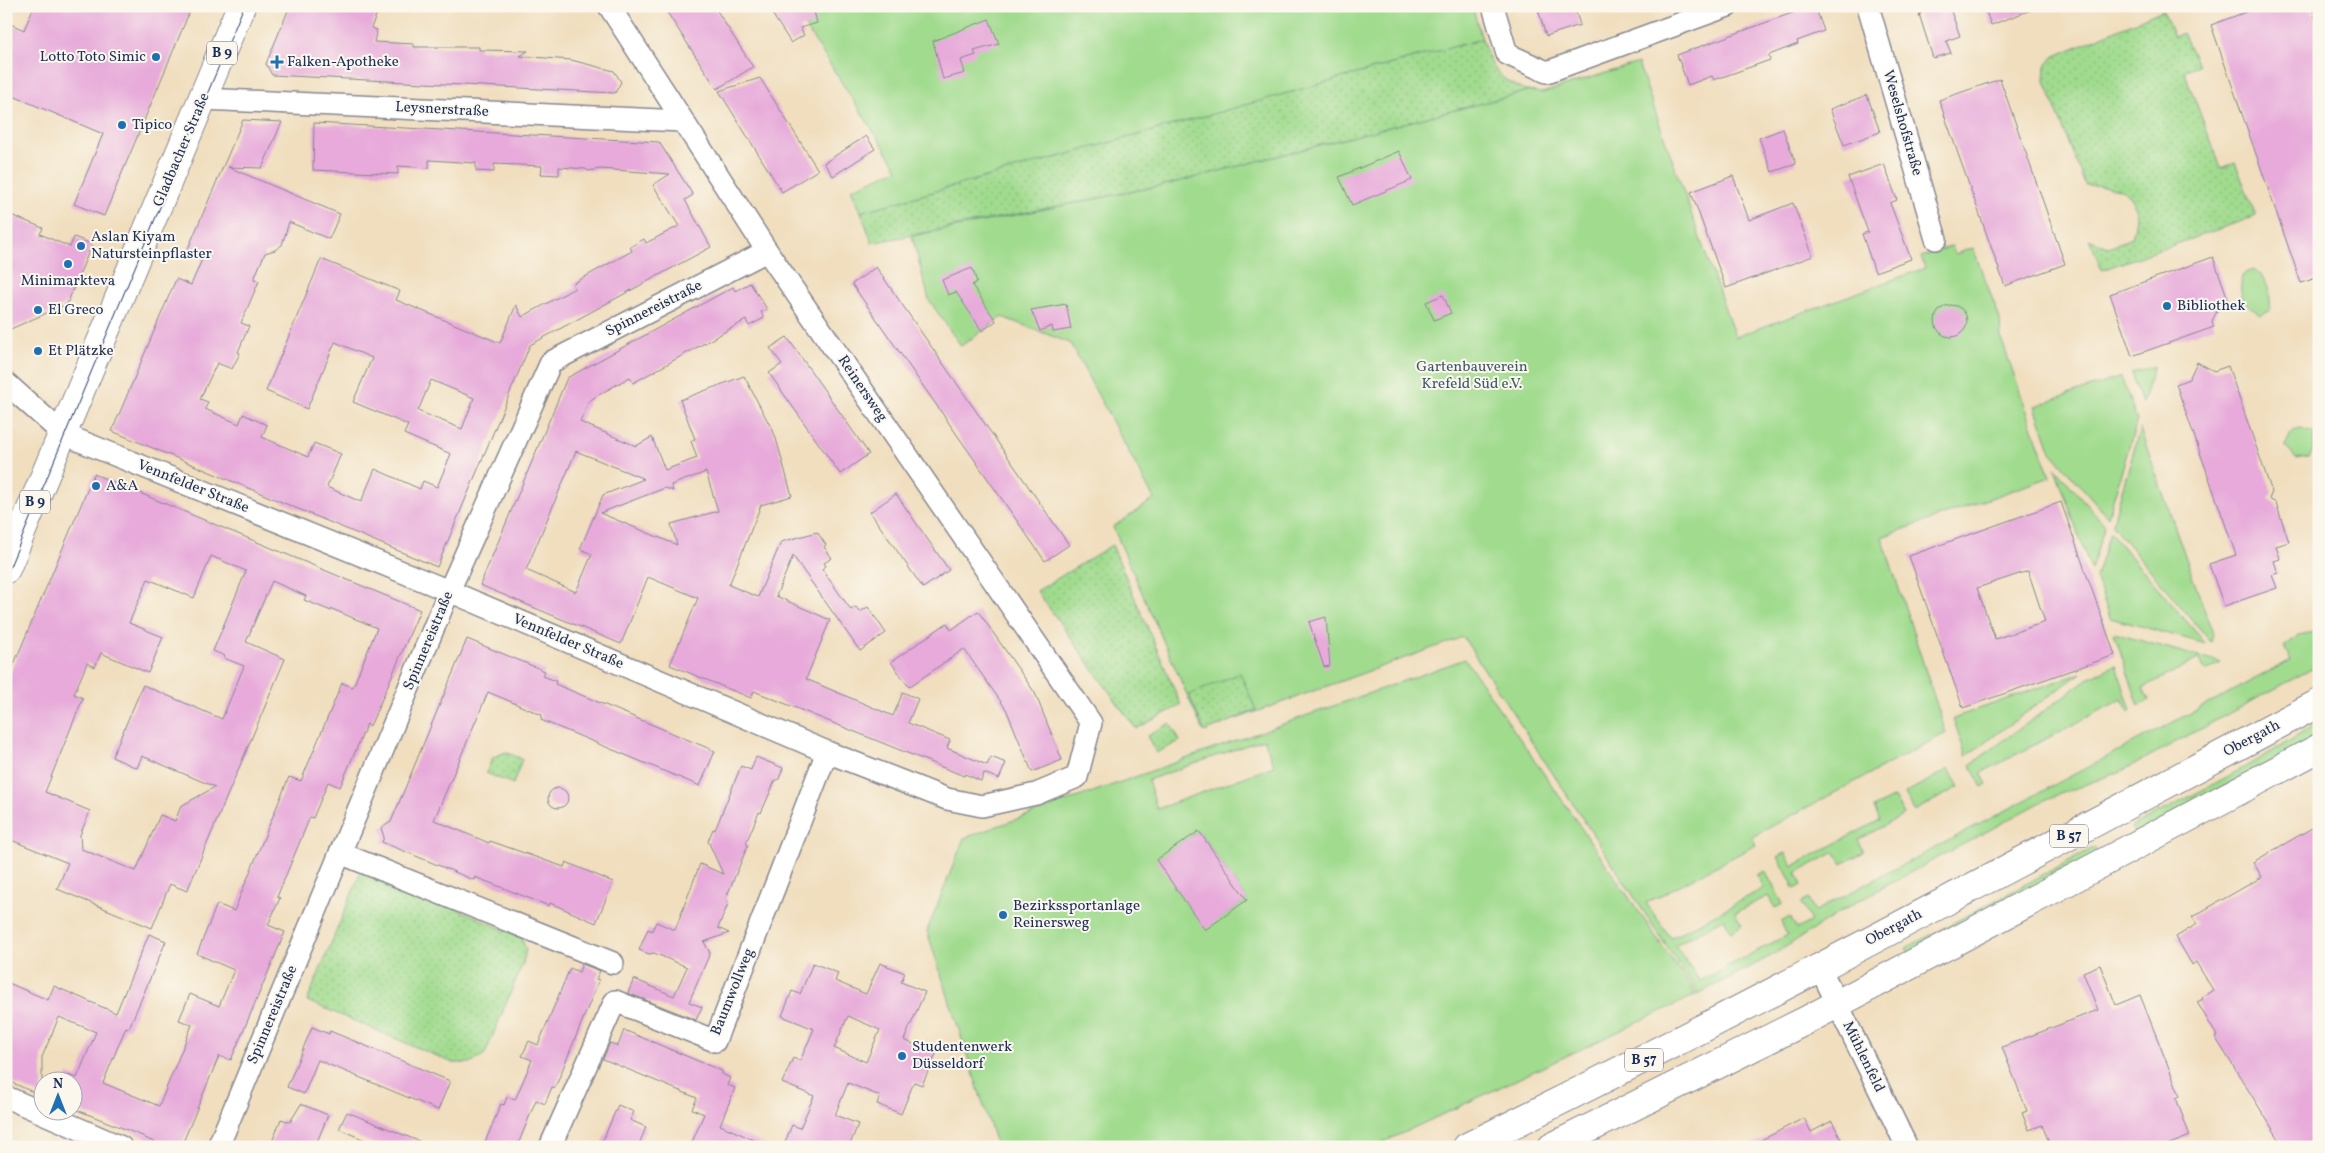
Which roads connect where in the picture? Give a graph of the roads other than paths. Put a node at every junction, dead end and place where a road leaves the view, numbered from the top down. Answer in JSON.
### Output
{"nodes":[{"id":1,"x":241,"y":6,"type":"edge"},
{"id":2,"x":609,"y":6,"type":"edge"},
{"id":3,"x":1492,"y":6,"type":"edge"},
{"id":4,"x":1868,"y":6,"type":"edge"},
{"id":5,"x":1722,"y":8,"type":"edge"},
{"id":6,"x":203,"y":100,"type":"junction"},
{"id":7,"x":682,"y":122,"type":"junction"},
{"id":8,"x":1936,"y":239,"type":"dead end"},
{"id":9,"x":768,"y":251,"type":"junction"},
{"id":10,"x":6,"y":383,"type":"edge"},
{"id":11,"x":63,"y":434,"type":"junction"},
{"id":12,"x":6,"y":569,"type":"edge"},
{"id":13,"x":450,"y":591,"type":"junction"},
{"id":14,"x":2319,"y":704,"type":"edge"},
{"id":15,"x":2319,"y":748,"type":"edge"},
{"id":16,"x":827,"y":752,"type":"junction"},
{"id":17,"x":1077,"y":777,"type":"joint"},
{"id":18,"x":340,"y":853,"type":"junction"},
{"id":19,"x":613,"y":963,"type":"dead end"},
{"id":20,"x":1820,"y":968,"type":"junction"},
{"id":21,"x":1837,"y":1004,"type":"junction"},
{"id":22,"x":6,"y":1098,"type":"edge"},
{"id":23,"x":121,"y":1147,"type":"edge"},
{"id":24,"x":218,"y":1147,"type":"edge"},
{"id":25,"x":550,"y":1147,"type":"edge"},
{"id":26,"x":1467,"y":1147,"type":"edge"},
{"id":27,"x":1552,"y":1147,"type":"edge"},
{"id":28,"x":1907,"y":1147,"type":"edge"}],
"edges":[{"from":1,"to":6,"type":"main road","name":"Gladbacher Straße","number":"B 9"},
{"from":2,"to":7,"type":"street","name":"Reinersweg"},
{"from":3,"to":5,"type":"street"},
{"from":4,"to":8,"type":"street","name":"Weselshofstraße"},
{"from":6,"to":7,"type":"street","name":"Leysnerstraße"},
{"from":6,"to":11,"type":"main road","name":"Gladbacher Straße","number":"B 9"},
{"from":7,"to":9,"type":"street","name":"Reinersweg"},
{"from":9,"to":13,"type":"street","name":"Spinnereistraße"},
{"from":9,"to":17,"type":"street","name":"Reinersweg"},
{"from":10,"to":11,"type":"street","name":"Vennfelder Straße"},
{"from":11,"to":12,"type":"main road","name":"Gladbacher Straße","number":"B 9"},
{"from":11,"to":13,"type":"street","name":"Vennfelder Straße"},
{"from":13,"to":16,"type":"street","name":"Vennfelder Straße"},
{"from":13,"to":18,"type":"street","name":"Spinnereistraße"},
{"from":14,"to":20,"type":"main road","name":"Obergath","number":"B 57"},
{"from":15,"to":21,"type":"main road","number":"B 57"},
{"from":16,"to":17,"type":"street","name":"Vennfelder Straße"},
{"from":16,"to":25,"type":"street","name":"Baumwollweg"},
{"from":18,"to":19,"type":"street"},
{"from":18,"to":24,"type":"street","name":"Spinnereistraße"},
{"from":20,"to":21,"type":"street","name":"Mühlenfeld"},
{"from":20,"to":26,"type":"main road","name":"Obergath","number":"B 57"},
{"from":21,"to":27,"type":"main road","number":"B 57"},
{"from":21,"to":28,"type":"street","name":"Mühlenfeld"},
{"from":22,"to":23,"type":"street"}]}
